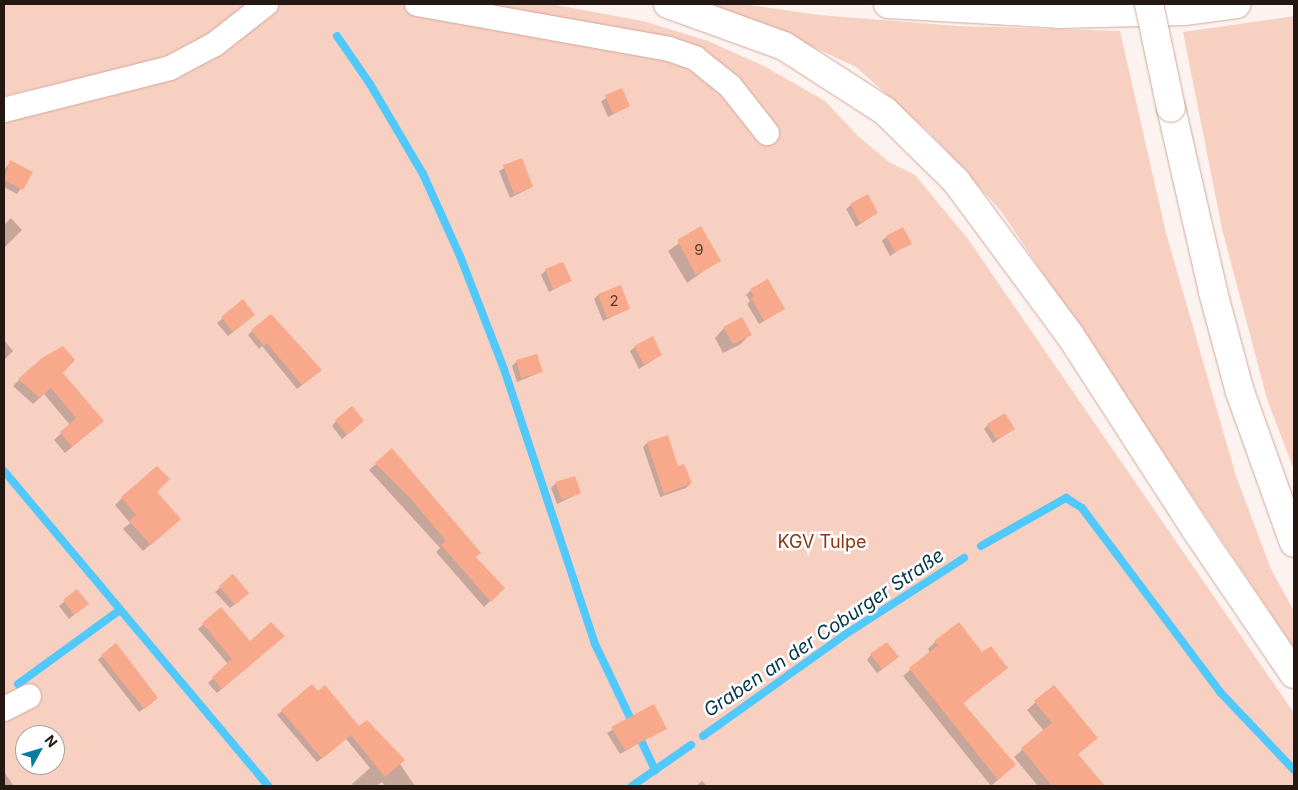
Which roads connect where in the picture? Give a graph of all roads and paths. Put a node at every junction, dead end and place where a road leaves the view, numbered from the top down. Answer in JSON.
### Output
{"nodes":[{"id":1,"x":266,"y":4,"type":"edge"},
{"id":2,"x":417,"y":4,"type":"edge"},
{"id":3,"x":668,"y":4,"type":"edge"},
{"id":4,"x":888,"y":4,"type":"edge"},
{"id":5,"x":1148,"y":4,"type":"edge"},
{"id":6,"x":1237,"y":4,"type":"edge"},
{"id":7,"x":4,"y":110,"type":"edge"},
{"id":8,"x":767,"y":134,"type":"dead end"},
{"id":9,"x":1294,"y":543,"type":"edge"},
{"id":10,"x":1294,"y":674,"type":"edge"},
{"id":11,"x":29,"y":696,"type":"dead end"},
{"id":12,"x":4,"y":709,"type":"edge"}],
"edges":[{"from":1,"to":7,"type":"street"},
{"from":2,"to":8,"type":"street"},
{"from":3,"to":10,"type":"highway"},
{"from":4,"to":6,"type":"highway"},
{"from":5,"to":9,"type":"highway","bridge":true},
{"from":11,"to":12,"type":"street"}]}
